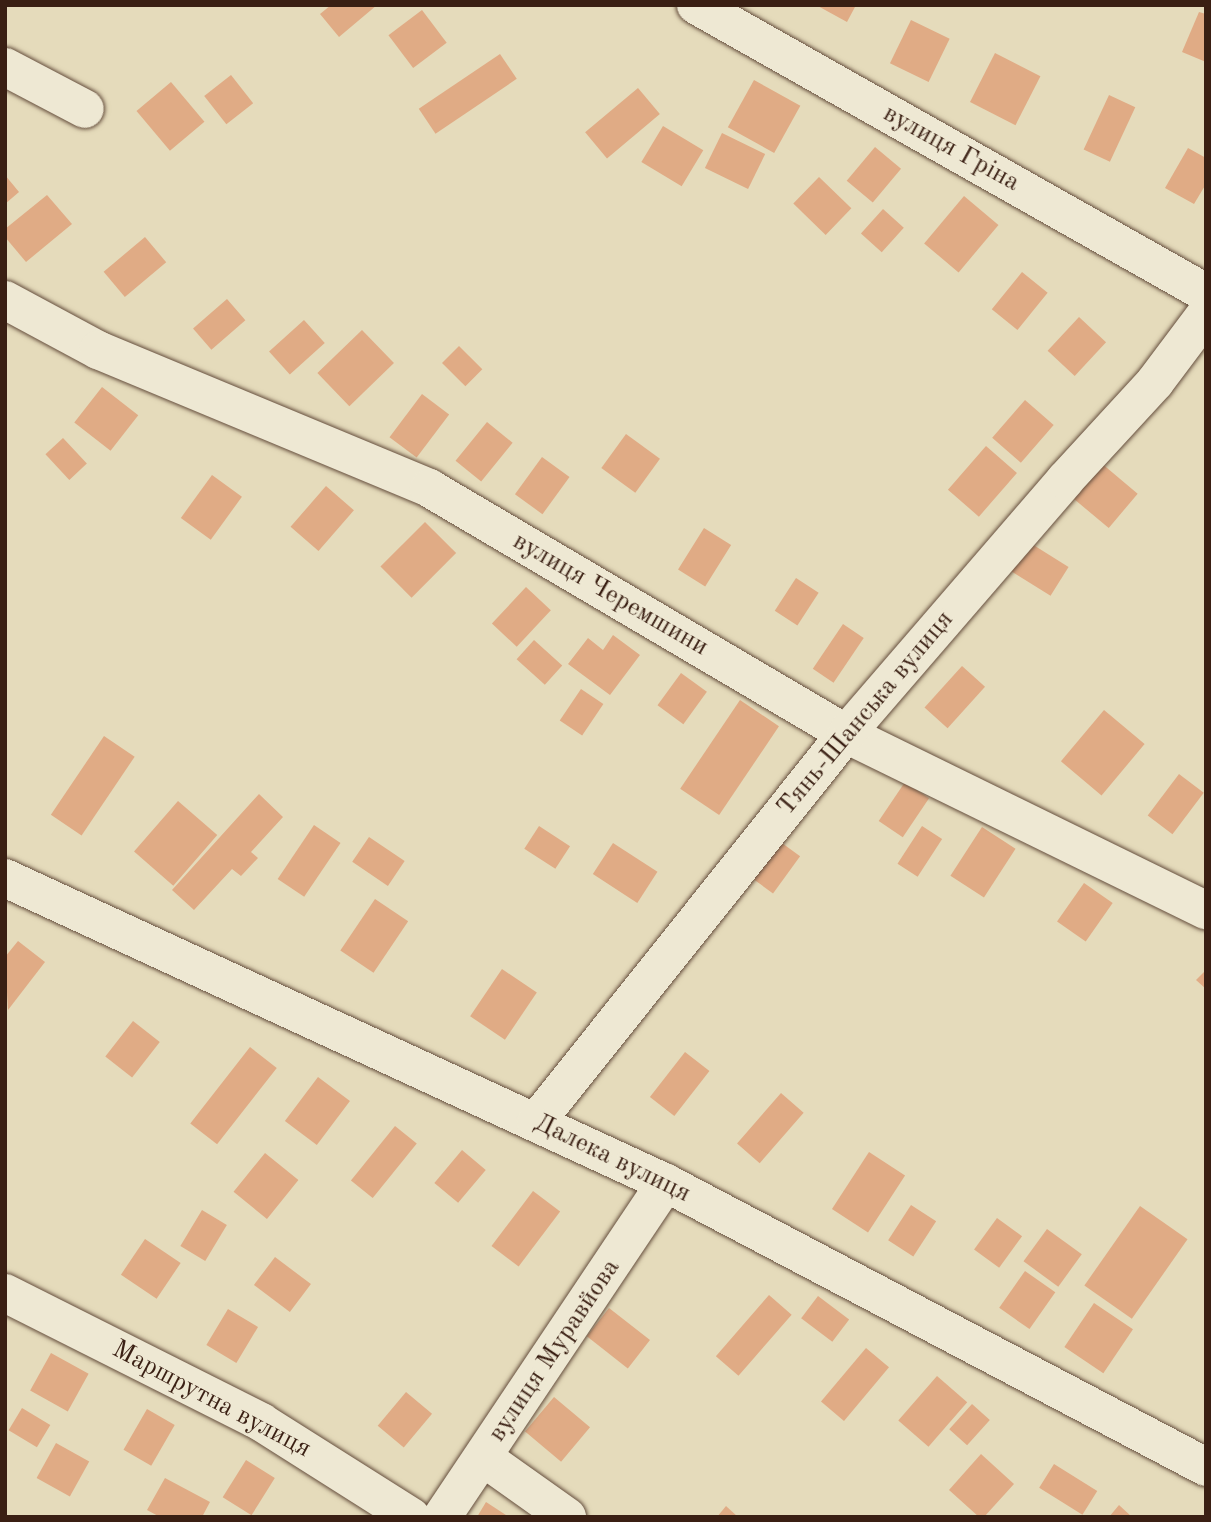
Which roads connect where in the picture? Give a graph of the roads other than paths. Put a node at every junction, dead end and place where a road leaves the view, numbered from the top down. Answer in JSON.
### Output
{"nodes":[{"id":1,"x":696,"y":5,"type":"edge"},
{"id":2,"x":5,"y":67,"type":"edge"},
{"id":3,"x":85,"y":109,"type":"dead end"},
{"id":4,"x":1206,"y":293,"type":"edge"},
{"id":5,"x":5,"y":300,"type":"edge"},
{"id":6,"x":1206,"y":314,"type":"edge"},
{"id":7,"x":846,"y":734,"type":"junction"},
{"id":8,"x":5,"y":878,"type":"edge"},
{"id":9,"x":1206,"y":910,"type":"edge"},
{"id":10,"x":536,"y":1122,"type":"junction"},
{"id":11,"x":666,"y":1184,"type":"junction"},
{"id":12,"x":5,"y":1293,"type":"edge"},
{"id":13,"x":484,"y":1458,"type":"junction"},
{"id":14,"x":1206,"y":1467,"type":"edge"},
{"id":15,"x":411,"y":1517,"type":"edge"},
{"id":16,"x":442,"y":1517,"type":"edge"},
{"id":17,"x":567,"y":1517,"type":"edge"}],
"edges":[{"from":1,"to":4,"type":"street","name":"вулиця Гріна"},
{"from":2,"to":3,"type":"street"},
{"from":5,"to":7,"type":"street","name":"вулиця Черемшини"},
{"from":6,"to":7,"type":"street","name":"Тянь-Шанська вулиця"},
{"from":7,"to":9,"type":"street","name":"вулиця Черемшини"},
{"from":7,"to":10,"type":"street","name":"Тянь-Шанська вулиця"},
{"from":8,"to":10,"type":"street","name":"Далека вулиця"},
{"from":10,"to":11,"type":"street","name":"Далека вулиця"},
{"from":11,"to":13,"type":"street","name":"вулиця Муравйова"},
{"from":11,"to":14,"type":"street","name":"Далека вулиця"},
{"from":12,"to":15,"type":"street","name":"Маршрутна вулиця"},
{"from":13,"to":16,"type":"street","name":"вулиця Муравйова"},
{"from":13,"to":17,"type":"street"}]}
